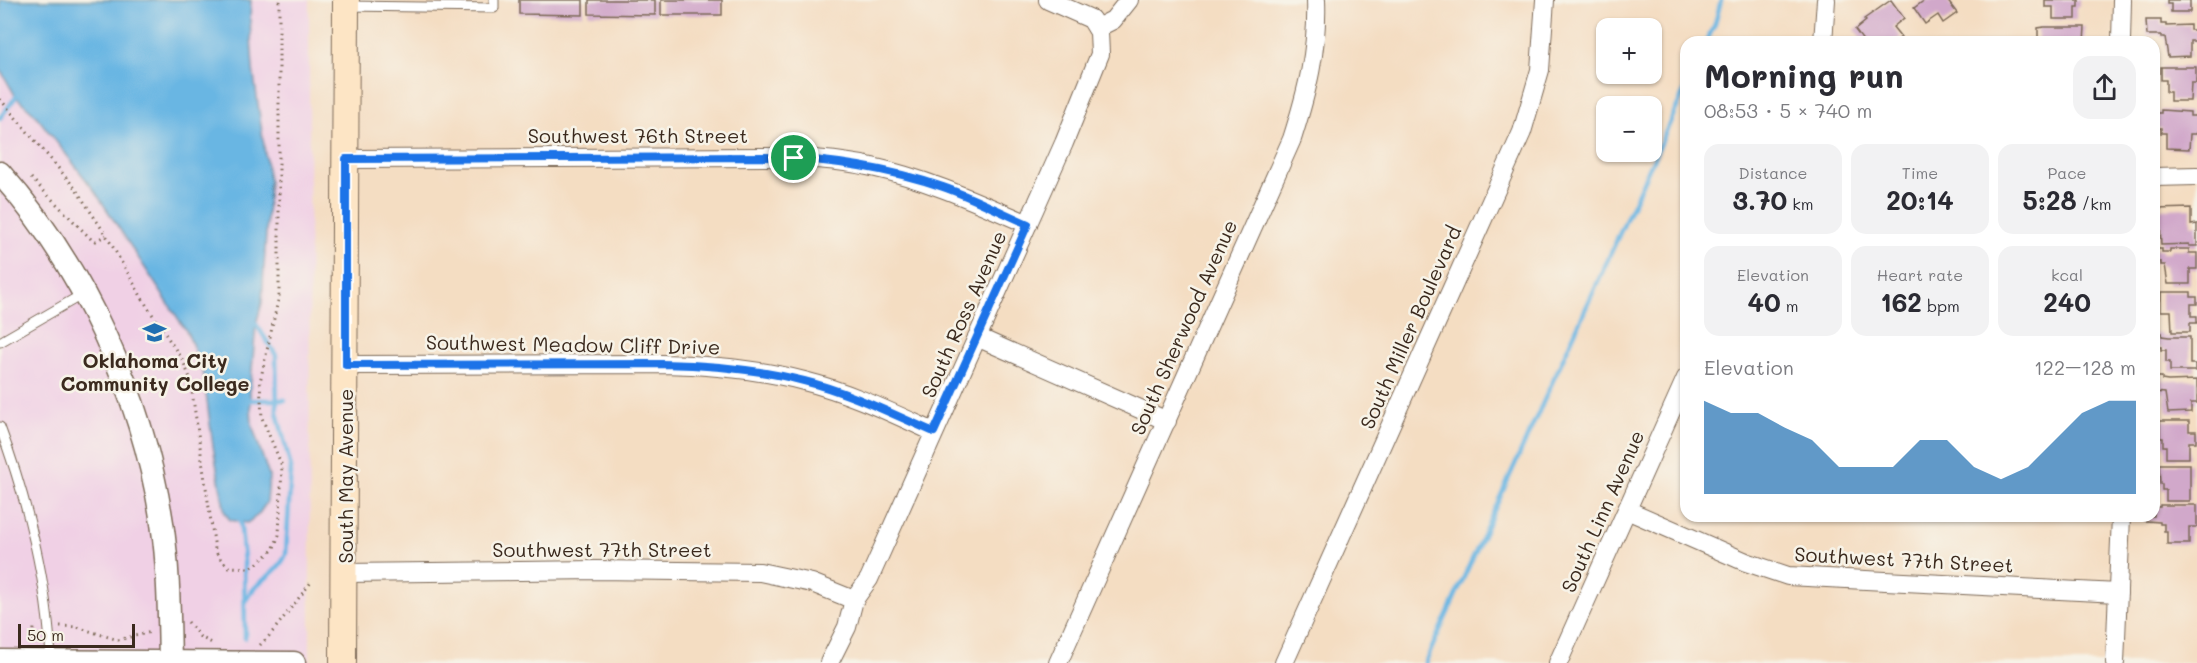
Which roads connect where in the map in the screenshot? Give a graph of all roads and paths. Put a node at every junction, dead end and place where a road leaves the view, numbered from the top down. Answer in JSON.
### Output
{"nodes":[{"id":1,"x":279,"y":0,"type":"edge"},
{"id":2,"x":494,"y":0,"type":"edge"},
{"id":3,"x":1048,"y":0,"type":"edge"},
{"id":4,"x":1129,"y":0,"type":"edge"},
{"id":5,"x":1316,"y":0,"type":"edge"},
{"id":6,"x":1545,"y":0,"type":"edge"},
{"id":7,"x":1826,"y":0,"type":"edge"},
{"id":8,"x":2121,"y":0,"type":"edge"},
{"id":9,"x":346,"y":3,"type":"edge"},
{"id":10,"x":390,"y":3,"type":"edge"},
{"id":11,"x":435,"y":4,"type":"edge"},
{"id":12,"x":1097,"y":28,"type":"junction"},
{"id":13,"x":1823,"y":36,"type":"edge"},
{"id":14,"x":2121,"y":36,"type":"edge"},
{"id":15,"x":0,"y":99,"type":"edge"},
{"id":16,"x":346,"y":159,"type":"junction"},
{"id":17,"x":0,"y":173,"type":"edge"},
{"id":18,"x":26,"y":174,"type":"dead end"},
{"id":19,"x":2197,"y":176,"type":"edge"},
{"id":20,"x":2160,"y":177,"type":"edge"},
{"id":21,"x":1028,"y":224,"type":"junction"},
{"id":22,"x":106,"y":235,"type":"junction"},
{"id":23,"x":83,"y":294,"type":"junction"},
{"id":24,"x":977,"y":337,"type":"junction"},
{"id":25,"x":0,"y":342,"type":"edge"},
{"id":26,"x":346,"y":365,"type":"junction"},
{"id":27,"x":1680,"y":391,"type":"edge"},
{"id":28,"x":1167,"y":421,"type":"junction"},
{"id":29,"x":0,"y":427,"type":"edge"},
{"id":30,"x":934,"y":432,"type":"junction"},
{"id":31,"x":1627,"y":510,"type":"junction"},
{"id":32,"x":2121,"y":522,"type":"edge"},
{"id":33,"x":345,"y":573,"type":"junction"},
{"id":34,"x":2118,"y":592,"type":"junction"},
{"id":35,"x":854,"y":600,"type":"junction"},
{"id":36,"x":57,"y":627,"type":"dead end"},
{"id":37,"x":159,"y":632,"type":"dead end"},
{"id":38,"x":0,"y":661,"type":"edge"},
{"id":39,"x":51,"y":662,"type":"edge"},
{"id":40,"x":170,"y":662,"type":"edge"},
{"id":41,"x":215,"y":662,"type":"edge"},
{"id":42,"x":294,"y":663,"type":"edge"},
{"id":43,"x":344,"y":663,"type":"edge"},
{"id":44,"x":830,"y":663,"type":"edge"},
{"id":45,"x":1058,"y":663,"type":"edge"},
{"id":46,"x":1284,"y":663,"type":"edge"},
{"id":47,"x":1558,"y":663,"type":"edge"},
{"id":48,"x":2115,"y":663,"type":"edge"}],
"edges":[{"from":1,"to":22,"type":"path"},
{"from":2,"to":11,"type":"lane"},
{"from":3,"to":12,"type":"street"},
{"from":4,"to":12,"type":"street"},
{"from":5,"to":28,"type":"street","name":"South Sherwood Avenue"},
{"from":6,"to":46,"type":"street","name":"South Miller Boulevard"},
{"from":7,"to":13,"type":"street"},
{"from":8,"to":14,"type":"street"},
{"from":9,"to":10,"type":"lane"},
{"from":9,"to":16,"type":"main road","name":"South May Avenue"},
{"from":10,"to":11,"type":"lane"},
{"from":12,"to":21,"type":"street","name":"South Ross Avenue"},
{"from":15,"to":22,"type":"path"},
{"from":16,"to":21,"type":"street","name":"Southwest 76th Street"},
{"from":16,"to":26,"type":"main road","name":"South May Avenue"},
{"from":17,"to":23,"type":"street"},
{"from":18,"to":22,"type":"path"},
{"from":19,"to":20,"type":"street"},
{"from":21,"to":24,"type":"street","name":"South Ross Avenue"},
{"from":23,"to":25,"type":"lane"},
{"from":23,"to":40,"type":"street"},
{"from":24,"to":28,"type":"street"},
{"from":24,"to":30,"type":"street","name":"South Ross Avenue"},
{"from":26,"to":30,"type":"street","name":"Southwest Meadow Cliff Drive"},
{"from":26,"to":33,"type":"main road","name":"South May Avenue"},
{"from":27,"to":31,"type":"street","name":"South Linn Avenue"},
{"from":28,"to":45,"type":"street","name":"South Sherwood Avenue"},
{"from":29,"to":39,"type":"lane"},
{"from":30,"to":35,"type":"street","name":"South Ross Avenue"},
{"from":31,"to":34,"type":"street","name":"Southwest 77th Street"},
{"from":31,"to":47,"type":"street","name":"South Linn Avenue"},
{"from":32,"to":34,"type":"street"},
{"from":33,"to":35,"type":"street","name":"Southwest 77th Street"},
{"from":33,"to":43,"type":"main road","name":"South May Avenue"},
{"from":34,"to":48,"type":"street"},
{"from":35,"to":44,"type":"street","name":"South Ross Avenue"},
{"from":36,"to":37,"type":"path"},
{"from":38,"to":39,"type":"street"},
{"from":39,"to":40,"type":"street"},
{"from":40,"to":41,"type":"street"},
{"from":41,"to":42,"type":"street"}]}
